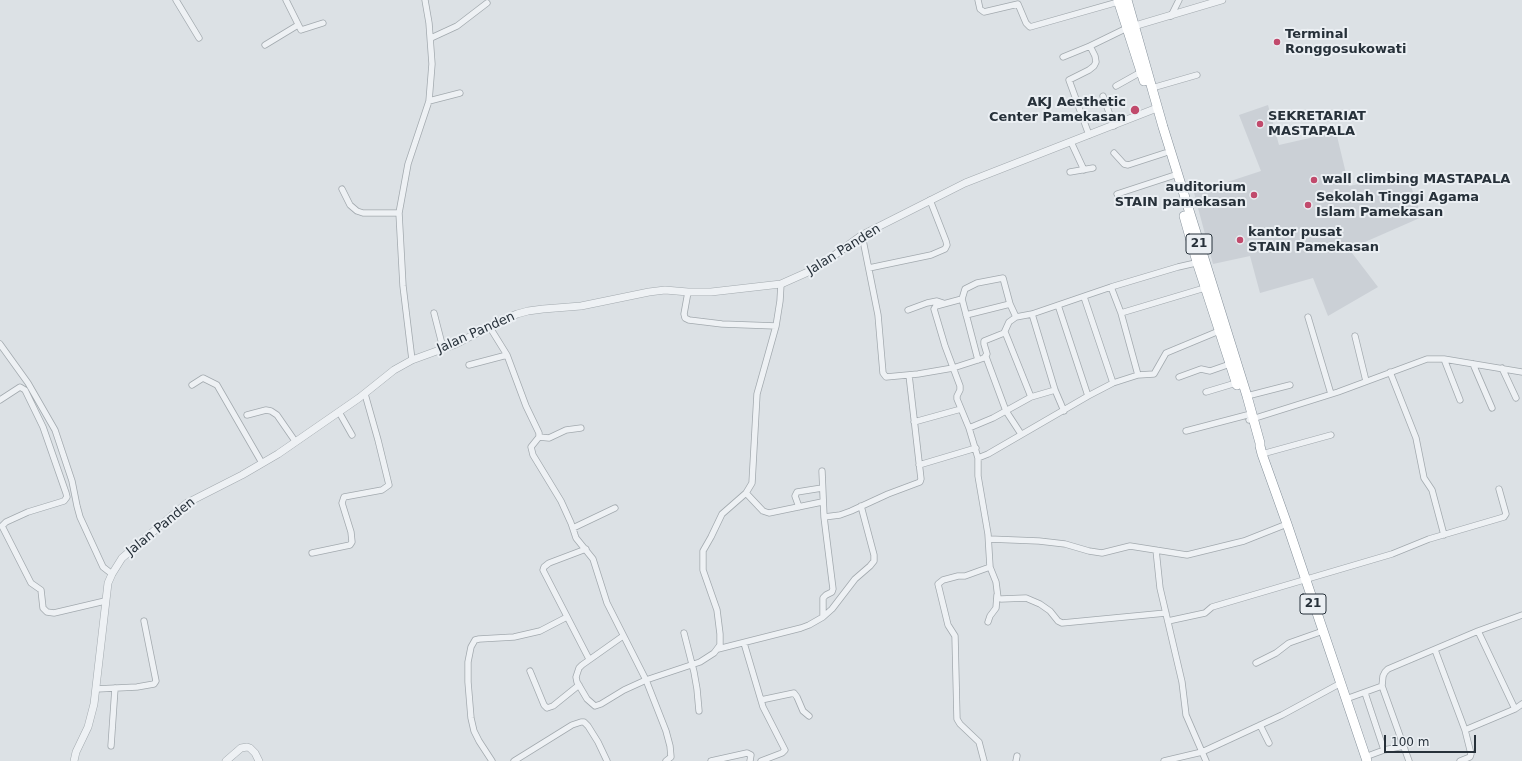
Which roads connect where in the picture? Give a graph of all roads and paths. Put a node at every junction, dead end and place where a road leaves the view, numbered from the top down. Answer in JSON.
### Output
{"nodes":[{"id":1,"x":176,"y":0,"type":"edge"},
{"id":2,"x":286,"y":0,"type":"edge"},
{"id":3,"x":425,"y":0,"type":"edge"},
{"id":4,"x":978,"y":0,"type":"edge"},
{"id":5,"x":1179,"y":0,"type":"edge"},
{"id":6,"x":1222,"y":0,"type":"edge"},
{"id":7,"x":1121,"y":1,"type":"edge"},
{"id":8,"x":487,"y":3,"type":"dead end"},
{"id":9,"x":1171,"y":16,"type":"junction"},
{"id":10,"x":323,"y":23,"type":"dead end"},
{"id":11,"x":298,"y":25,"type":"junction"},
{"id":12,"x":1131,"y":27,"type":"junction"},
{"id":13,"x":199,"y":38,"type":"dead end"},
{"id":14,"x":431,"y":38,"type":"junction"},
{"id":15,"x":265,"y":45,"type":"dead end"},
{"id":16,"x":1090,"y":46,"type":"junction"},
{"id":17,"x":1063,"y":57,"type":"dead end"},
{"id":18,"x":1141,"y":72,"type":"junction"},
{"id":19,"x":1197,"y":75,"type":"dead end"},
{"id":20,"x":1116,"y":86,"type":"dead end"},
{"id":21,"x":1152,"y":88,"type":"junction"},
{"id":22,"x":460,"y":93,"type":"dead end"},
{"id":23,"x":1103,"y":96,"type":"dead end"},
{"id":24,"x":429,"y":101,"type":"junction"},
{"id":25,"x":1155,"y":108,"type":"junction"},
{"id":26,"x":1114,"y":126,"type":"junction"},
{"id":27,"x":1089,"y":135,"type":"junction"},
{"id":28,"x":1071,"y":142,"type":"junction"},
{"id":29,"x":1114,"y":153,"type":"dead end"},
{"id":30,"x":1165,"y":153,"type":"junction"},
{"id":31,"x":1093,"y":168,"type":"dead end"},
{"id":32,"x":1084,"y":170,"type":"junction"},
{"id":33,"x":1070,"y":172,"type":"dead end"},
{"id":34,"x":1175,"y":175,"type":"junction"},
{"id":35,"x":342,"y":189,"type":"dead end"},
{"id":36,"x":1117,"y":194,"type":"dead end"},
{"id":37,"x":930,"y":200,"type":"junction"},
{"id":38,"x":399,"y":213,"type":"junction"},
{"id":39,"x":862,"y":235,"type":"junction"},
{"id":40,"x":1201,"y":262,"type":"junction"},
{"id":41,"x":869,"y":268,"type":"junction"},
{"id":42,"x":781,"y":284,"type":"junction"},
{"id":43,"x":1111,"y":287,"type":"junction"},
{"id":44,"x":1209,"y":287,"type":"junction"},
{"id":45,"x":688,"y":292,"type":"junction"},
{"id":46,"x":1084,"y":297,"type":"junction"},
{"id":47,"x":962,"y":299,"type":"junction"},
{"id":48,"x":946,"y":303,"type":"junction"},
{"id":49,"x":1010,"y":304,"type":"junction"},
{"id":50,"x":1058,"y":305,"type":"junction"},
{"id":51,"x":908,"y":310,"type":"dead end"},
{"id":52,"x":434,"y":313,"type":"dead end"},
{"id":53,"x":1121,"y":313,"type":"junction"},
{"id":54,"x":1032,"y":314,"type":"junction"},
{"id":55,"x":966,"y":315,"type":"junction"},
{"id":56,"x":1016,"y":317,"type":"junction"},
{"id":57,"x":1308,"y":317,"type":"dead end"},
{"id":58,"x":489,"y":326,"type":"junction"},
{"id":59,"x":776,"y":326,"type":"junction"},
{"id":60,"x":1219,"y":331,"type":"junction"},
{"id":61,"x":1005,"y":332,"type":"junction"},
{"id":62,"x":1355,"y":336,"type":"dead end"},
{"id":63,"x":0,"y":344,"type":"edge"},
{"id":64,"x":443,"y":348,"type":"junction"},
{"id":65,"x":507,"y":355,"type":"junction"},
{"id":66,"x":986,"y":357,"type":"junction"},
{"id":67,"x":1444,"y":359,"type":"junction"},
{"id":68,"x":412,"y":360,"type":"junction"},
{"id":69,"x":978,"y":360,"type":"junction"},
{"id":70,"x":1230,"y":364,"type":"junction"},
{"id":71,"x":1473,"y":364,"type":"junction"},
{"id":72,"x":469,"y":365,"type":"dead end"},
{"id":73,"x":953,"y":368,"type":"junction"},
{"id":74,"x":1502,"y":368,"type":"junction"},
{"id":75,"x":1390,"y":372,"type":"junction"},
{"id":76,"x":1522,"y":372,"type":"edge"},
{"id":77,"x":909,"y":375,"type":"junction"},
{"id":78,"x":1138,"y":375,"type":"junction"},
{"id":79,"x":1179,"y":377,"type":"dead end"},
{"id":80,"x":1366,"y":381,"type":"junction"},
{"id":81,"x":1113,"y":383,"type":"junction"},
{"id":82,"x":1236,"y":383,"type":"junction"},
{"id":83,"x":192,"y":385,"type":"dead end"},
{"id":84,"x":1290,"y":385,"type":"dead end"},
{"id":85,"x":1055,"y":390,"type":"junction"},
{"id":86,"x":1206,"y":392,"type":"dead end"},
{"id":87,"x":365,"y":394,"type":"junction"},
{"id":88,"x":1331,"y":394,"type":"junction"},
{"id":89,"x":1088,"y":396,"type":"junction"},
{"id":90,"x":1247,"y":396,"type":"junction"},
{"id":91,"x":1030,"y":397,"type":"junction"},
{"id":92,"x":1516,"y":398,"type":"dead end"},
{"id":93,"x":0,"y":400,"type":"edge"},
{"id":94,"x":1460,"y":400,"type":"dead end"},
{"id":95,"x":1492,"y":408,"type":"dead end"},
{"id":96,"x":961,"y":409,"type":"junction"},
{"id":97,"x":1006,"y":410,"type":"junction"},
{"id":98,"x":1064,"y":411,"type":"junction"},
{"id":99,"x":339,"y":412,"type":"junction"},
{"id":100,"x":247,"y":416,"type":"dead end"},
{"id":101,"x":1250,"y":418,"type":"junction"},
{"id":102,"x":914,"y":422,"type":"junction"},
{"id":103,"x":582,"y":428,"type":"dead end"},
{"id":104,"x":969,"y":428,"type":"junction"},
{"id":105,"x":1186,"y":431,"type":"dead end"},
{"id":106,"x":1022,"y":434,"type":"junction"},
{"id":107,"x":352,"y":435,"type":"dead end"},
{"id":108,"x":1331,"y":435,"type":"dead end"},
{"id":109,"x":539,"y":437,"type":"junction"},
{"id":110,"x":295,"y":441,"type":"junction"},
{"id":111,"x":976,"y":448,"type":"junction"},
{"id":112,"x":1261,"y":450,"type":"junction"},
{"id":113,"x":978,"y":458,"type":"junction"},
{"id":114,"x":262,"y":463,"type":"junction"},
{"id":115,"x":920,"y":464,"type":"junction"},
{"id":116,"x":822,"y":471,"type":"dead end"},
{"id":117,"x":822,"y":488,"type":"junction"},
{"id":118,"x":1499,"y":489,"type":"dead end"},
{"id":119,"x":746,"y":493,"type":"junction"},
{"id":120,"x":822,"y":502,"type":"junction"},
{"id":121,"x":862,"y":506,"type":"junction"},
{"id":122,"x":798,"y":507,"type":"junction"},
{"id":123,"x":615,"y":508,"type":"dead end"},
{"id":124,"x":824,"y":517,"type":"junction"},
{"id":125,"x":1287,"y":524,"type":"junction"},
{"id":126,"x":573,"y":528,"type":"junction"},
{"id":127,"x":1444,"y":535,"type":"junction"},
{"id":128,"x":989,"y":539,"type":"junction"},
{"id":129,"x":586,"y":549,"type":"junction"},
{"id":130,"x":1156,"y":550,"type":"junction"},
{"id":131,"x":312,"y":553,"type":"dead end"},
{"id":132,"x":990,"y":567,"type":"junction"},
{"id":133,"x":112,"y":574,"type":"junction"},
{"id":134,"x":1305,"y":580,"type":"junction"},
{"id":135,"x":997,"y":595,"type":"junction"},
{"id":136,"x":105,"y":601,"type":"junction"},
{"id":137,"x":1166,"y":613,"type":"junction"},
{"id":138,"x":1522,"y":615,"type":"edge"},
{"id":139,"x":823,"y":616,"type":"junction"},
{"id":140,"x":567,"y":617,"type":"junction"},
{"id":141,"x":144,"y":621,"type":"dead end"},
{"id":142,"x":1168,"y":621,"type":"junction"},
{"id":143,"x":988,"y":622,"type":"dead end"},
{"id":144,"x":1323,"y":631,"type":"junction"},
{"id":145,"x":1478,"y":631,"type":"junction"},
{"id":146,"x":684,"y":633,"type":"dead end"},
{"id":147,"x":623,"y":636,"type":"junction"},
{"id":148,"x":744,"y":643,"type":"junction"},
{"id":149,"x":718,"y":649,"type":"junction"},
{"id":150,"x":1435,"y":650,"type":"junction"},
{"id":151,"x":589,"y":659,"type":"junction"},
{"id":152,"x":1256,"y":663,"type":"dead end"},
{"id":153,"x":692,"y":665,"type":"junction"},
{"id":154,"x":530,"y":671,"type":"dead end"},
{"id":155,"x":646,"y":680,"type":"junction"},
{"id":156,"x":1341,"y":683,"type":"junction"},
{"id":157,"x":579,"y":685,"type":"junction"},
{"id":158,"x":1382,"y":686,"type":"junction"},
{"id":159,"x":115,"y":688,"type":"junction"},
{"id":160,"x":96,"y":689,"type":"junction"},
{"id":161,"x":1365,"y":693,"type":"junction"},
{"id":162,"x":1346,"y":699,"type":"junction"},
{"id":163,"x":761,"y":700,"type":"junction"},
{"id":164,"x":1522,"y":704,"type":"edge"},
{"id":165,"x":1515,"y":709,"type":"junction"},
{"id":166,"x":699,"y":712,"type":"dead end"},
{"id":167,"x":809,"y":716,"type":"dead end"},
{"id":168,"x":1260,"y":725,"type":"junction"},
{"id":169,"x":1465,"y":730,"type":"junction"},
{"id":170,"x":1268,"y":743,"type":"dead end"},
{"id":171,"x":111,"y":746,"type":"dead end"},
{"id":172,"x":1404,"y":746,"type":"junction"},
{"id":173,"x":1384,"y":750,"type":"junction"},
{"id":174,"x":1202,"y":752,"type":"junction"},
{"id":175,"x":672,"y":759,"type":"edge"},
{"id":176,"x":1366,"y":759,"type":"edge"},
{"id":177,"x":74,"y":761,"type":"edge"},
{"id":178,"x":226,"y":761,"type":"edge"},
{"id":179,"x":258,"y":761,"type":"edge"},
{"id":180,"x":492,"y":761,"type":"edge"},
{"id":181,"x":514,"y":761,"type":"edge"},
{"id":182,"x":607,"y":761,"type":"edge"},
{"id":183,"x":666,"y":761,"type":"edge"},
{"id":184,"x":711,"y":761,"type":"edge"},
{"id":185,"x":750,"y":761,"type":"edge"},
{"id":186,"x":761,"y":761,"type":"edge"},
{"id":187,"x":984,"y":761,"type":"edge"},
{"id":188,"x":1164,"y":761,"type":"edge"},
{"id":189,"x":1206,"y":761,"type":"edge"},
{"id":190,"x":1409,"y":761,"type":"edge"},
{"id":191,"x":1460,"y":761,"type":"edge"}],
"edges":[{"from":1,"to":13,"type":"street"},
{"from":2,"to":11,"type":"street"},
{"from":3,"to":14,"type":"street"},
{"from":4,"to":7,"type":"street"},
{"from":5,"to":9,"type":"street"},
{"from":6,"to":9,"type":"street"},
{"from":7,"to":12,"type":"highway","number":"21"},
{"from":8,"to":14,"type":"street"},
{"from":9,"to":12,"type":"street"},
{"from":10,"to":11,"type":"street"},
{"from":11,"to":15,"type":"street"},
{"from":12,"to":16,"type":"street"},
{"from":12,"to":18,"type":"highway","number":"21"},
{"from":12,"to":21,"type":"highway","number":"21"},
{"from":14,"to":24,"type":"street"},
{"from":16,"to":17,"type":"street"},
{"from":16,"to":27,"type":"street"},
{"from":18,"to":20,"type":"street"},
{"from":18,"to":25,"type":"highway","number":"21"},
{"from":19,"to":21,"type":"street"},
{"from":21,"to":25,"type":"highway","number":"21"},
{"from":22,"to":24,"type":"street"},
{"from":23,"to":26,"type":"street"},
{"from":24,"to":38,"type":"street"},
{"from":25,"to":26,"type":"street","name":"Jalan Panden"},
{"from":25,"to":30,"type":"highway","number":"21"},
{"from":25,"to":34,"type":"highway","number":"21"},
{"from":26,"to":27,"type":"street","name":"Jalan Panden"},
{"from":27,"to":28,"type":"street","name":"Jalan Panden"},
{"from":28,"to":32,"type":"street"},
{"from":28,"to":37,"type":"street","name":"Jalan Panden"},
{"from":29,"to":30,"type":"street"},
{"from":30,"to":34,"type":"highway","number":"21"},
{"from":31,"to":32,"type":"street"},
{"from":32,"to":33,"type":"street"},
{"from":34,"to":36,"type":"street"},
{"from":34,"to":40,"type":"highway","number":"21"},
{"from":35,"to":38,"type":"street"},
{"from":37,"to":39,"type":"street","name":"Jalan Panden"},
{"from":37,"to":41,"type":"street"},
{"from":38,"to":68,"type":"street"},
{"from":39,"to":41,"type":"street"},
{"from":39,"to":42,"type":"street","name":"Jalan Panden"},
{"from":40,"to":43,"type":"street"},
{"from":40,"to":44,"type":"highway","number":"21"},
{"from":41,"to":77,"type":"street"},
{"from":42,"to":45,"type":"street","name":"Jalan Panden"},
{"from":42,"to":59,"type":"street"},
{"from":43,"to":46,"type":"street"},
{"from":43,"to":53,"type":"street"},
{"from":44,"to":53,"type":"street"},
{"from":44,"to":60,"type":"highway","number":"21"},
{"from":44,"to":90,"type":"highway","number":"21"},
{"from":45,"to":58,"type":"street","name":"Jalan Panden"},
{"from":45,"to":59,"type":"street"},
{"from":46,"to":50,"type":"street"},
{"from":46,"to":81,"type":"street"},
{"from":47,"to":48,"type":"street"},
{"from":47,"to":49,"type":"street"},
{"from":47,"to":55,"type":"street"},
{"from":48,"to":51,"type":"street"},
{"from":48,"to":73,"type":"street"},
{"from":49,"to":55,"type":"street"},
{"from":49,"to":56,"type":"street"},
{"from":50,"to":54,"type":"street"},
{"from":50,"to":89,"type":"street"},
{"from":52,"to":64,"type":"street"},
{"from":53,"to":78,"type":"street"},
{"from":54,"to":56,"type":"street"},
{"from":54,"to":85,"type":"street"},
{"from":55,"to":69,"type":"street"},
{"from":56,"to":61,"type":"street"},
{"from":57,"to":88,"type":"street"},
{"from":58,"to":64,"type":"street","name":"Jalan Panden"},
{"from":58,"to":65,"type":"street"},
{"from":59,"to":119,"type":"street"},
{"from":60,"to":70,"type":"highway","number":"21"},
{"from":60,"to":78,"type":"street"},
{"from":61,"to":66,"type":"street"},
{"from":61,"to":91,"type":"street"},
{"from":62,"to":80,"type":"street"},
{"from":63,"to":133,"type":"street"},
{"from":64,"to":68,"type":"street","name":"Jalan Panden"},
{"from":65,"to":72,"type":"street"},
{"from":65,"to":109,"type":"street"},
{"from":66,"to":69,"type":"street"},
{"from":66,"to":97,"type":"street"},
{"from":67,"to":71,"type":"street"},
{"from":67,"to":75,"type":"street"},
{"from":67,"to":94,"type":"street"},
{"from":68,"to":87,"type":"street","name":"Jalan Panden"},
{"from":69,"to":73,"type":"street"},
{"from":70,"to":79,"type":"street"},
{"from":70,"to":82,"type":"highway","number":"21"},
{"from":71,"to":74,"type":"street"},
{"from":71,"to":95,"type":"street"},
{"from":73,"to":77,"type":"street"},
{"from":73,"to":96,"type":"street"},
{"from":74,"to":76,"type":"street"},
{"from":74,"to":92,"type":"street"},
{"from":75,"to":80,"type":"street"},
{"from":75,"to":127,"type":"street"},
{"from":77,"to":102,"type":"street"},
{"from":78,"to":81,"type":"street"},
{"from":80,"to":88,"type":"street"},
{"from":81,"to":89,"type":"street"},
{"from":82,"to":86,"type":"street"},
{"from":82,"to":101,"type":"highway","number":"21"},
{"from":83,"to":114,"type":"street"},
{"from":84,"to":90,"type":"street"},
{"from":85,"to":91,"type":"street"},
{"from":85,"to":98,"type":"street"},
{"from":87,"to":99,"type":"street","name":"Jalan Panden"},
{"from":87,"to":131,"type":"street"},
{"from":88,"to":101,"type":"street"},
{"from":89,"to":98,"type":"street"},
{"from":90,"to":101,"type":"highway","number":"21"},
{"from":91,"to":97,"type":"street"},
{"from":93,"to":136,"type":"street"},
{"from":96,"to":102,"type":"street"},
{"from":96,"to":104,"type":"street"},
{"from":97,"to":104,"type":"street"},
{"from":97,"to":106,"type":"street"},
{"from":98,"to":106,"type":"street"},
{"from":99,"to":107,"type":"street"},
{"from":99,"to":110,"type":"street","name":"Jalan Panden"},
{"from":100,"to":110,"type":"street"},
{"from":101,"to":105,"type":"street"},
{"from":101,"to":112,"type":"highway","number":"21"},
{"from":102,"to":115,"type":"street"},
{"from":103,"to":109,"type":"street"},
{"from":104,"to":111,"type":"street"},
{"from":106,"to":113,"type":"street"},
{"from":108,"to":112,"type":"street"},
{"from":109,"to":126,"type":"street"},
{"from":110,"to":114,"type":"street","name":"Jalan Panden"},
{"from":111,"to":113,"type":"street"},
{"from":111,"to":115,"type":"street"},
{"from":112,"to":125,"type":"highway","number":"21"},
{"from":113,"to":128,"type":"street"},
{"from":114,"to":133,"type":"street","name":"Jalan Panden"},
{"from":115,"to":121,"type":"street"},
{"from":116,"to":117,"type":"street"},
{"from":117,"to":120,"type":"street"},
{"from":117,"to":122,"type":"street"},
{"from":118,"to":127,"type":"street"},
{"from":119,"to":122,"type":"street"},
{"from":119,"to":149,"type":"street"},
{"from":120,"to":122,"type":"street"},
{"from":120,"to":124,"type":"street"},
{"from":121,"to":124,"type":"street"},
{"from":121,"to":139,"type":"street"},
{"from":123,"to":126,"type":"street"},
{"from":124,"to":139,"type":"street"},
{"from":125,"to":130,"type":"street"},
{"from":125,"to":134,"type":"highway","number":"21"},
{"from":126,"to":129,"type":"street"},
{"from":127,"to":134,"type":"street"},
{"from":128,"to":130,"type":"street"},
{"from":128,"to":132,"type":"street"},
{"from":129,"to":140,"type":"street"},
{"from":129,"to":147,"type":"street"},
{"from":130,"to":137,"type":"street"},
{"from":132,"to":135,"type":"street"},
{"from":132,"to":187,"type":"street"},
{"from":133,"to":136,"type":"street","name":"Jalan Panden"},
{"from":134,"to":142,"type":"street"},
{"from":134,"to":144,"type":"highway","number":"21"},
{"from":135,"to":137,"type":"street"},
{"from":135,"to":143,"type":"street"},
{"from":136,"to":160,"type":"street","name":"Jalan Panden"},
{"from":137,"to":142,"type":"street"},
{"from":138,"to":145,"type":"street"},
{"from":139,"to":148,"type":"street"},
{"from":140,"to":151,"type":"street"},
{"from":140,"to":180,"type":"street"},
{"from":141,"to":159,"type":"street"},
{"from":142,"to":174,"type":"street"},
{"from":144,"to":152,"type":"street"},
{"from":144,"to":156,"type":"highway","number":"21"},
{"from":145,"to":150,"type":"street"},
{"from":145,"to":165,"type":"street"},
{"from":146,"to":153,"type":"street"},
{"from":147,"to":151,"type":"street"},
{"from":147,"to":155,"type":"street"},
{"from":148,"to":149,"type":"street"},
{"from":148,"to":163,"type":"street"},
{"from":149,"to":153,"type":"street"},
{"from":150,"to":158,"type":"street"},
{"from":150,"to":169,"type":"street"},
{"from":151,"to":157,"type":"street"},
{"from":153,"to":155,"type":"street"},
{"from":153,"to":166,"type":"street"},
{"from":154,"to":157,"type":"street"},
{"from":155,"to":157,"type":"street"},
{"from":155,"to":175,"type":"street"},
{"from":156,"to":162,"type":"highway","number":"21"},
{"from":156,"to":168,"type":"street"},
{"from":158,"to":161,"type":"street"},
{"from":158,"to":172,"type":"street"},
{"from":159,"to":160,"type":"street"},
{"from":159,"to":171,"type":"street"},
{"from":160,"to":177,"type":"street","name":"Jalan Panden"},
{"from":161,"to":162,"type":"street"},
{"from":161,"to":173,"type":"street"},
{"from":162,"to":176,"type":"highway","number":"21"},
{"from":163,"to":167,"type":"street"},
{"from":163,"to":186,"type":"street"},
{"from":164,"to":165,"type":"street"},
{"from":165,"to":169,"type":"street"},
{"from":168,"to":170,"type":"street"},
{"from":168,"to":174,"type":"street"},
{"from":169,"to":191,"type":"street"},
{"from":172,"to":173,"type":"street"},
{"from":172,"to":190,"type":"street"},
{"from":173,"to":176,"type":"street"},
{"from":174,"to":188,"type":"street"},
{"from":174,"to":189,"type":"street"},
{"from":175,"to":183,"type":"street"},
{"from":178,"to":179,"type":"street"},
{"from":181,"to":182,"type":"street"},
{"from":184,"to":185,"type":"street"}]}
